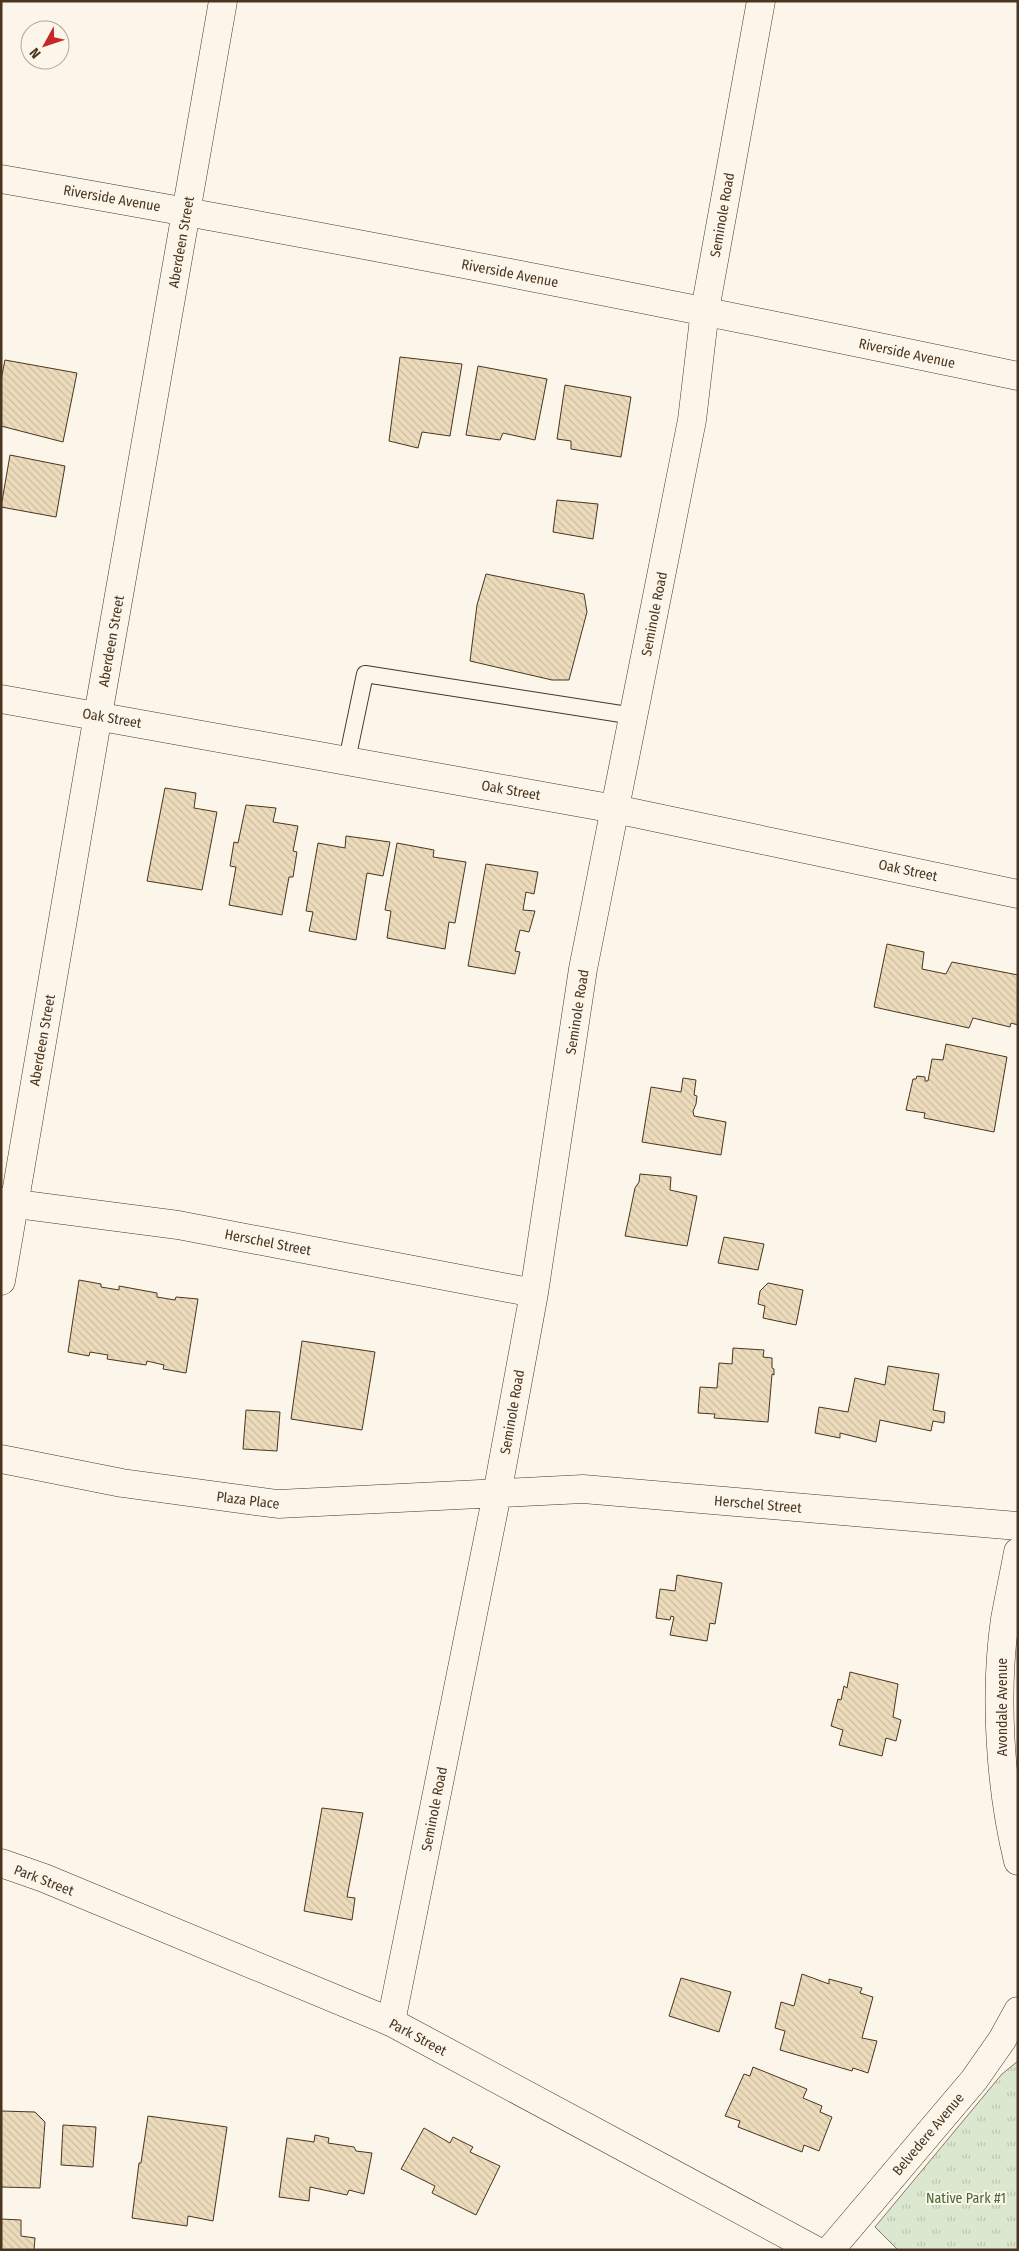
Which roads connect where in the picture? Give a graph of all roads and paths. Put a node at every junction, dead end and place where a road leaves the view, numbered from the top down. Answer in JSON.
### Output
{"nodes":[{"id":1,"x":223,"y":1,"type":"edge"},
{"id":2,"x":761,"y":1,"type":"edge"},
{"id":3,"x":1,"y":179,"type":"edge"},
{"id":4,"x":186,"y":212,"type":"junction"},
{"id":5,"x":705,"y":310,"type":"junction"},
{"id":6,"x":1018,"y":376,"type":"edge"},
{"id":7,"x":1,"y":699,"type":"edge"},
{"id":8,"x":98,"y":715,"type":"junction"},
{"id":9,"x":634,"y":716,"type":"junction"},
{"id":10,"x":348,"y":760,"type":"junction"},
{"id":11,"x":615,"y":809,"type":"junction"},
{"id":12,"x":1018,"y":894,"type":"edge"},
{"id":13,"x":7,"y":1203,"type":"edge"},
{"id":14,"x":1,"y":1281,"type":"edge"},
{"id":15,"x":534,"y":1293,"type":"junction"},
{"id":16,"x":1,"y":1459,"type":"edge"},
{"id":17,"x":497,"y":1494,"type":"junction"},
{"id":18,"x":1018,"y":1526,"type":"edge"},
{"id":19,"x":1018,"y":1552,"type":"edge"},
{"id":20,"x":1018,"y":1861,"type":"edge"},
{"id":21,"x":1,"y":1863,"type":"edge"},
{"id":22,"x":1018,"y":2011,"type":"edge"},
{"id":23,"x":391,"y":2022,"type":"junction"},
{"id":24,"x":815,"y":2250,"type":"edge"},
{"id":25,"x":830,"y":2250,"type":"edge"}],
"edges":[{"from":1,"to":4,"type":"street","name":"Aberdeen Street"},
{"from":2,"to":5,"type":"street","name":"Seminole Road"},
{"from":3,"to":4,"type":"street","name":"Riverside Avenue"},
{"from":4,"to":5,"type":"street","name":"Riverside Avenue"},
{"from":4,"to":8,"type":"street","name":"Aberdeen Street"},
{"from":5,"to":6,"type":"street","name":"Riverside Avenue"},
{"from":5,"to":9,"type":"street","name":"Seminole Road"},
{"from":7,"to":8,"type":"street","name":"Oak Street"},
{"from":8,"to":10,"type":"street","name":"Oak Street"},
{"from":8,"to":13,"type":"street","name":"Aberdeen Street"},
{"from":9,"to":10,"type":"lane"},
{"from":9,"to":11,"type":"street","name":"Seminole Road"},
{"from":10,"to":11,"type":"street","name":"Oak Street"},
{"from":11,"to":12,"type":"street","name":"Oak Street"},
{"from":11,"to":15,"type":"street","name":"Seminole Road"},
{"from":13,"to":14,"type":"street","name":"Aberdeen Street"},
{"from":13,"to":15,"type":"street","name":"Herschel Street"},
{"from":15,"to":17,"type":"street","name":"Seminole Road"},
{"from":16,"to":17,"type":"street","name":"Plaza Place"},
{"from":17,"to":18,"type":"street","name":"Herschel Street"},
{"from":17,"to":23,"type":"street","name":"Seminole Road"},
{"from":19,"to":20,"type":"street","name":"Avondale Avenue"},
{"from":21,"to":23,"type":"street","name":"Park Street"},
{"from":22,"to":25,"type":"street","name":"Belvedere Avenue"},
{"from":23,"to":24,"type":"street","name":"Park Street"}]}
